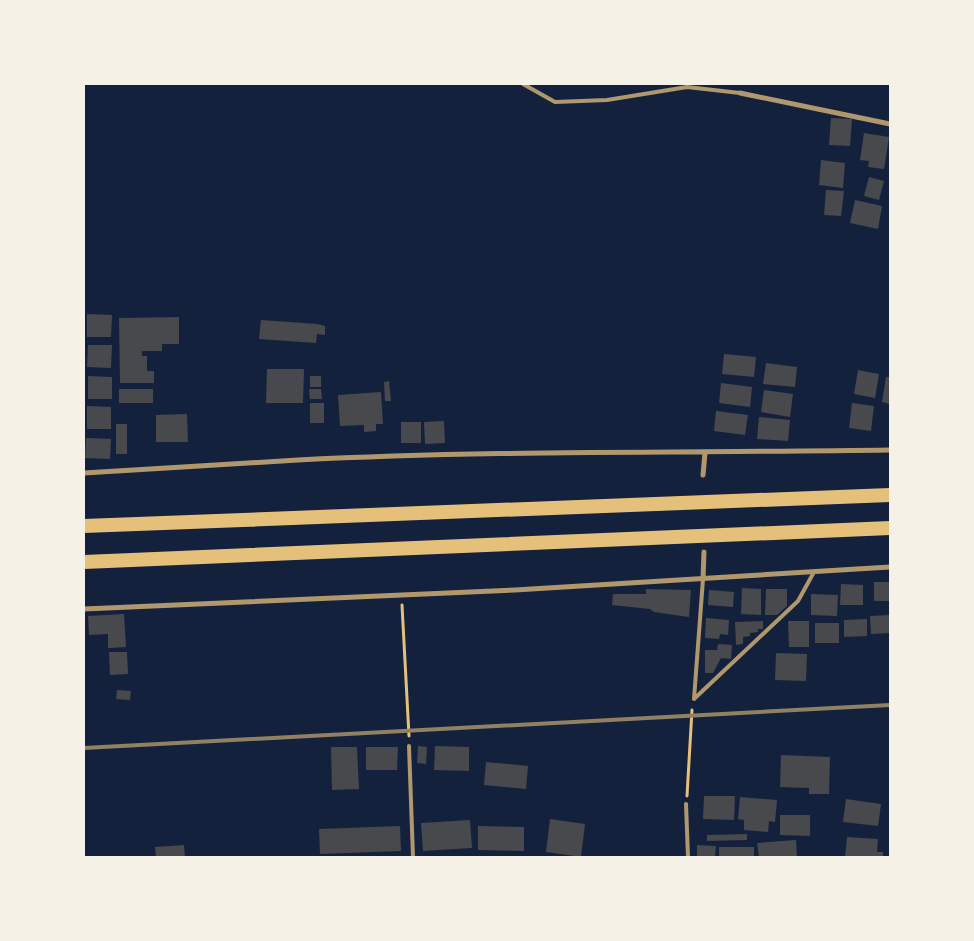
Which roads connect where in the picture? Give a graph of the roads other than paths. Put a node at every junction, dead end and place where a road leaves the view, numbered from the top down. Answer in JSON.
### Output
{"nodes":[{"id":1,"x":523,"y":84,"type":"edge"},
{"id":2,"x":740,"y":93,"type":"joint"},
{"id":3,"x":890,"y":124,"type":"edge"},
{"id":4,"x":890,"y":450,"type":"edge"},
{"id":5,"x":705,"y":453,"type":"junction"},
{"id":6,"x":84,"y":473,"type":"edge"},
{"id":7,"x":703,"y":475,"type":"dead end"},
{"id":8,"x":890,"y":494,"type":"edge"},
{"id":9,"x":84,"y":526,"type":"edge"},
{"id":10,"x":890,"y":528,"type":"edge"},
{"id":11,"x":704,"y":552,"type":"dead end"},
{"id":12,"x":84,"y":562,"type":"edge"},
{"id":13,"x":890,"y":567,"type":"edge"},
{"id":14,"x":814,"y":572,"type":"junction"},
{"id":15,"x":702,"y":579,"type":"junction"},
{"id":16,"x":84,"y":609,"type":"edge"},
{"id":17,"x":410,"y":746,"type":"road end"},
{"id":18,"x":686,"y":804,"type":"road end"},
{"id":19,"x":413,"y":857,"type":"edge"},
{"id":20,"x":688,"y":857,"type":"edge"}],
"edges":[{"from":1,"to":2,"type":"lane"},
{"from":2,"to":3,"type":"street"},
{"from":4,"to":5,"type":"street"},
{"from":5,"to":6,"type":"street"},
{"from":5,"to":7,"type":"street"},
{"from":8,"to":9,"type":"highway"},
{"from":10,"to":12,"type":"highway"},
{"from":11,"to":15,"type":"street"},
{"from":13,"to":14,"type":"street"},
{"from":14,"to":15,"type":"street"},
{"from":14,"to":15,"type":"lane"},
{"from":15,"to":16,"type":"street"},
{"from":17,"to":19,"type":"lane"},
{"from":18,"to":20,"type":"lane"}]}
